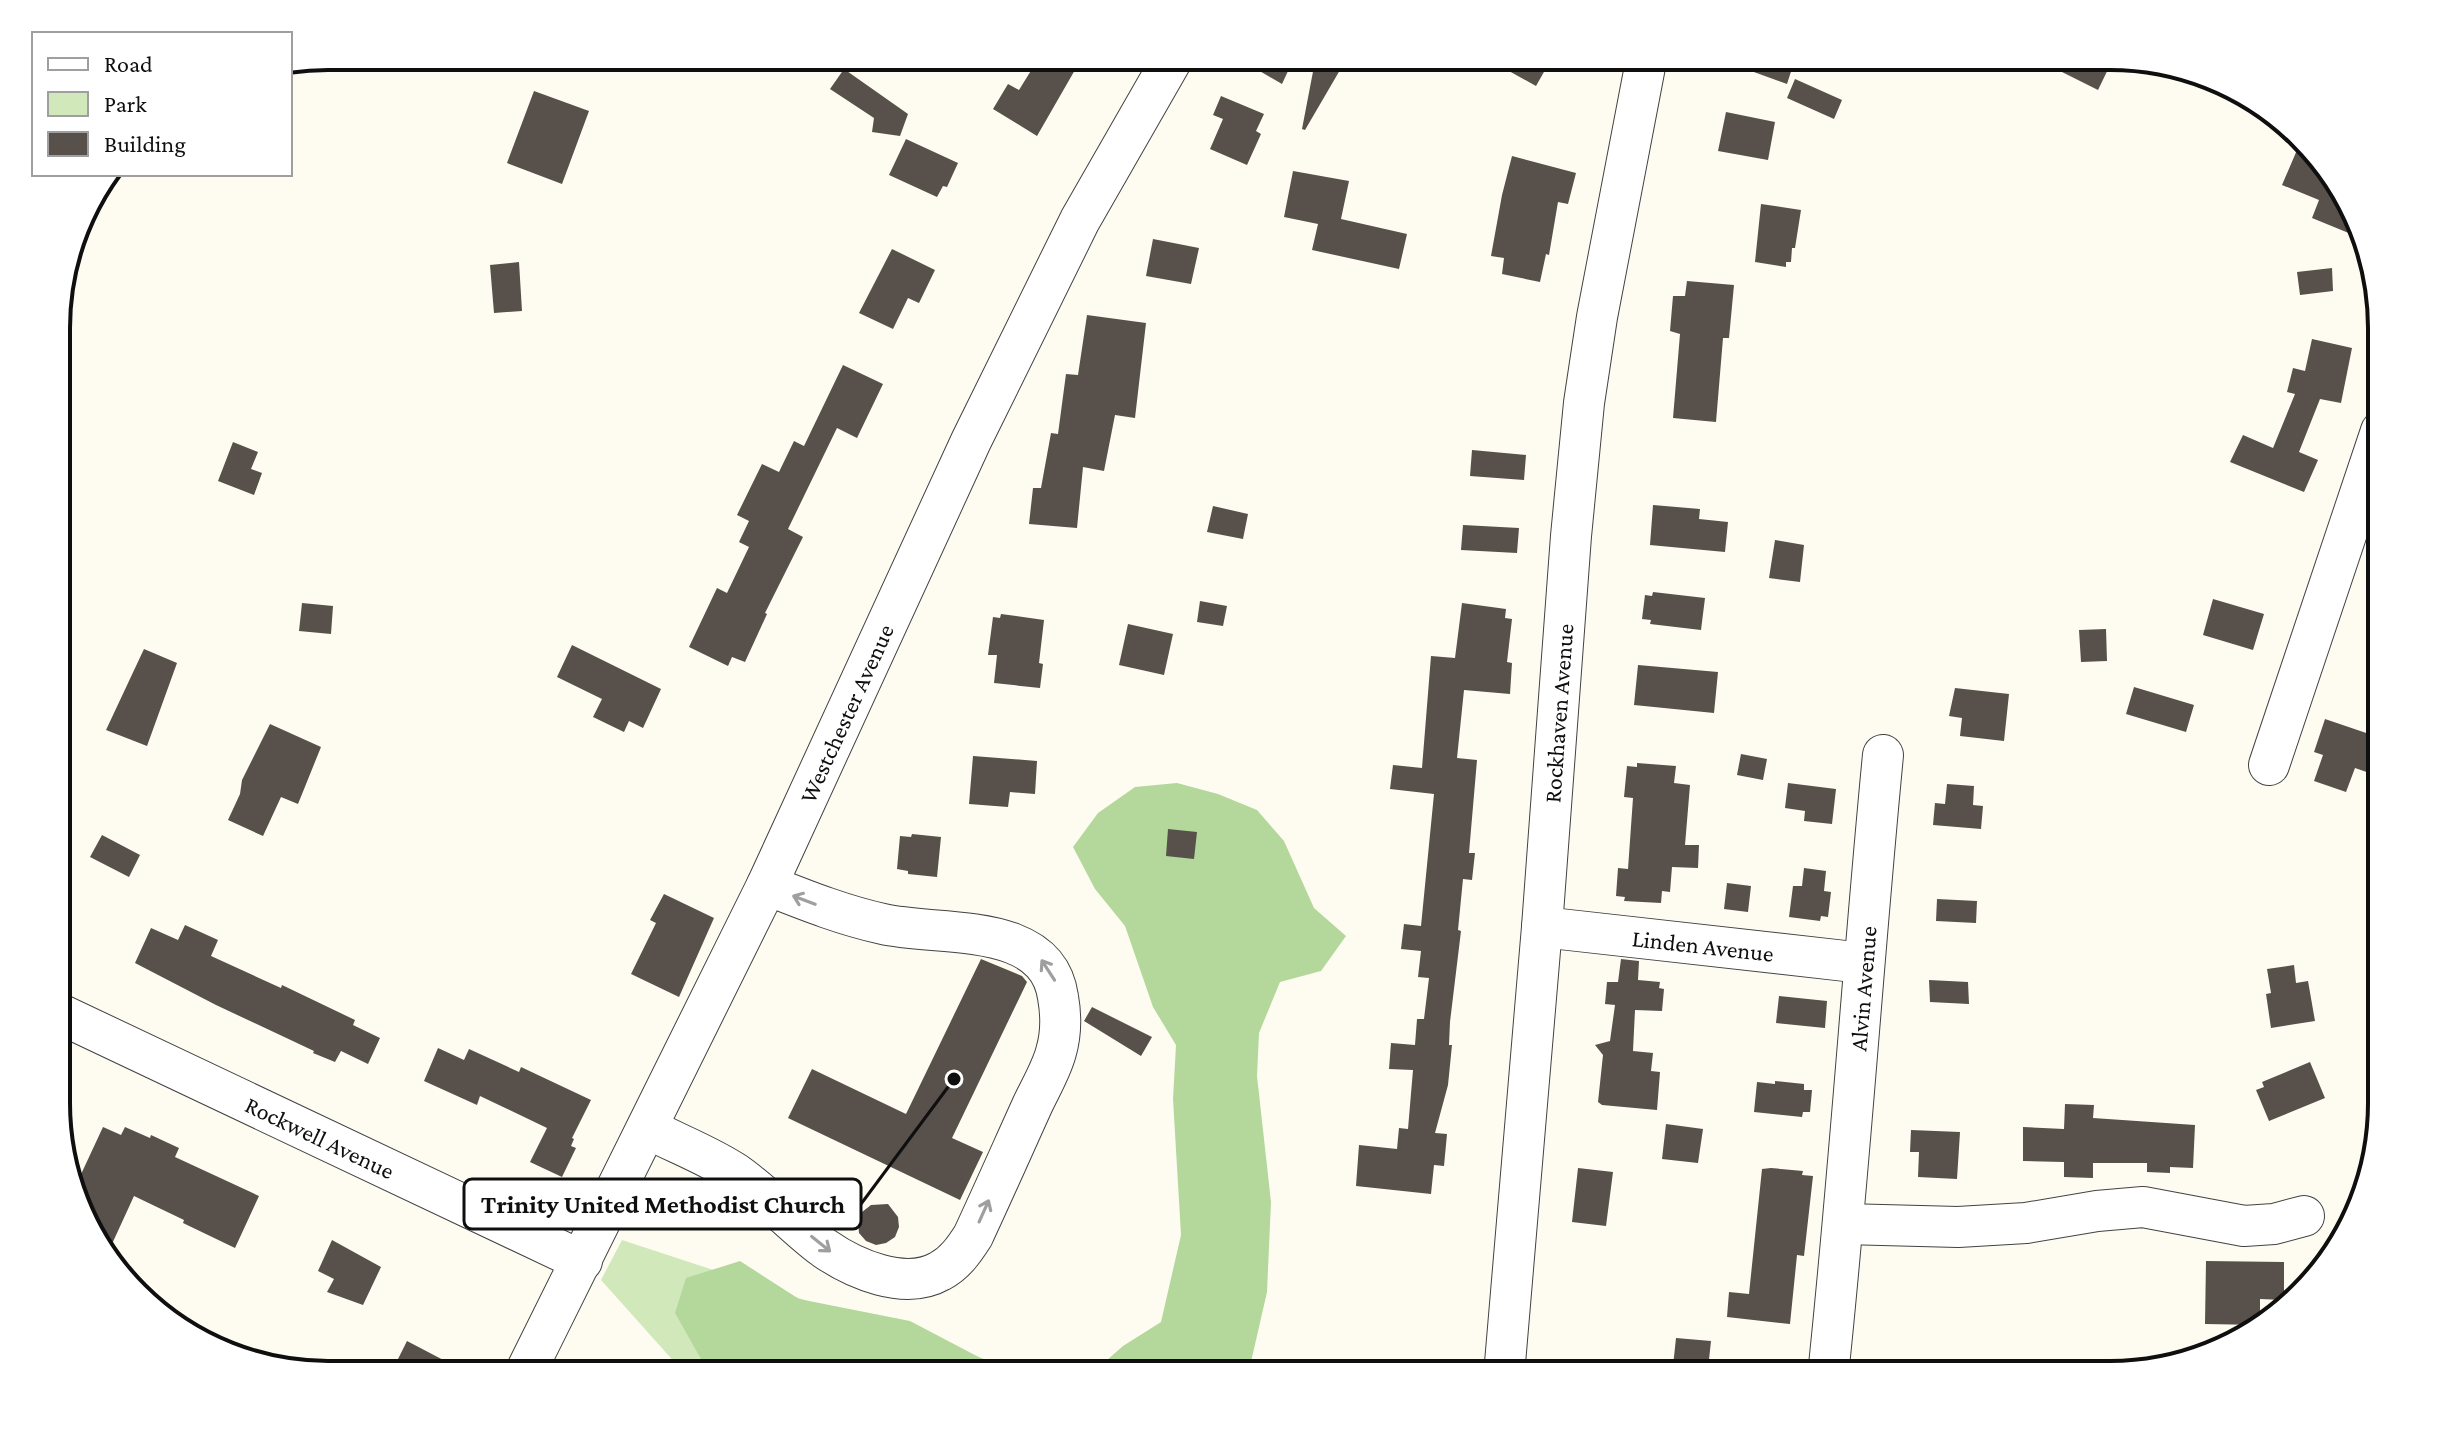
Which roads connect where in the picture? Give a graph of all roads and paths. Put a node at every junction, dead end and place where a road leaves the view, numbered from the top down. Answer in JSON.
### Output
{"nodes":[{"id":1,"x":1166,"y":70,"type":"edge"},
{"id":2,"x":1644,"y":70,"type":"edge"},
{"id":3,"x":2367,"y":473,"type":"edge"},
{"id":4,"x":1883,"y":755,"type":"dead end"},
{"id":5,"x":2269,"y":765,"type":"dead end"},
{"id":6,"x":767,"y":885,"type":"junction"},
{"id":7,"x":1542,"y":927,"type":"junction"},
{"id":8,"x":1863,"y":963,"type":"junction"},
{"id":9,"x":70,"y":1019,"type":"edge"},
{"id":10,"x":647,"y":1128,"type":"junction"},
{"id":11,"x":2304,"y":1216,"type":"dead end"},
{"id":12,"x":1844,"y":1224,"type":"junction"},
{"id":13,"x":582,"y":1261,"type":"junction"},
{"id":14,"x":1505,"y":1360,"type":"edge"},
{"id":15,"x":1830,"y":1360,"type":"edge"},
{"id":16,"x":531,"y":1361,"type":"edge"}],
"edges":[{"from":1,"to":6,"type":"street","name":"Westchester Avenue"},
{"from":2,"to":7,"type":"street","name":"Rockhaven Avenue"},
{"from":3,"to":5,"type":"street"},
{"from":4,"to":8,"type":"street","name":"Alvin Avenue"},
{"from":6,"to":10,"type":"street","name":"Westchester Avenue"},
{"from":10,"to":6,"type":"street","one_way":true},
{"from":7,"to":8,"type":"street","name":"Linden Avenue"},
{"from":7,"to":14,"type":"street","name":"Rockhaven Avenue"},
{"from":8,"to":12,"type":"street","name":"Alvin Avenue"},
{"from":9,"to":13,"type":"street","name":"Rockwell Avenue"},
{"from":10,"to":13,"type":"street","name":"Westchester Avenue"},
{"from":11,"to":12,"type":"street"},
{"from":12,"to":15,"type":"street","name":"Alvin Avenue"},
{"from":13,"to":16,"type":"street","name":"Westchester Avenue"}]}
